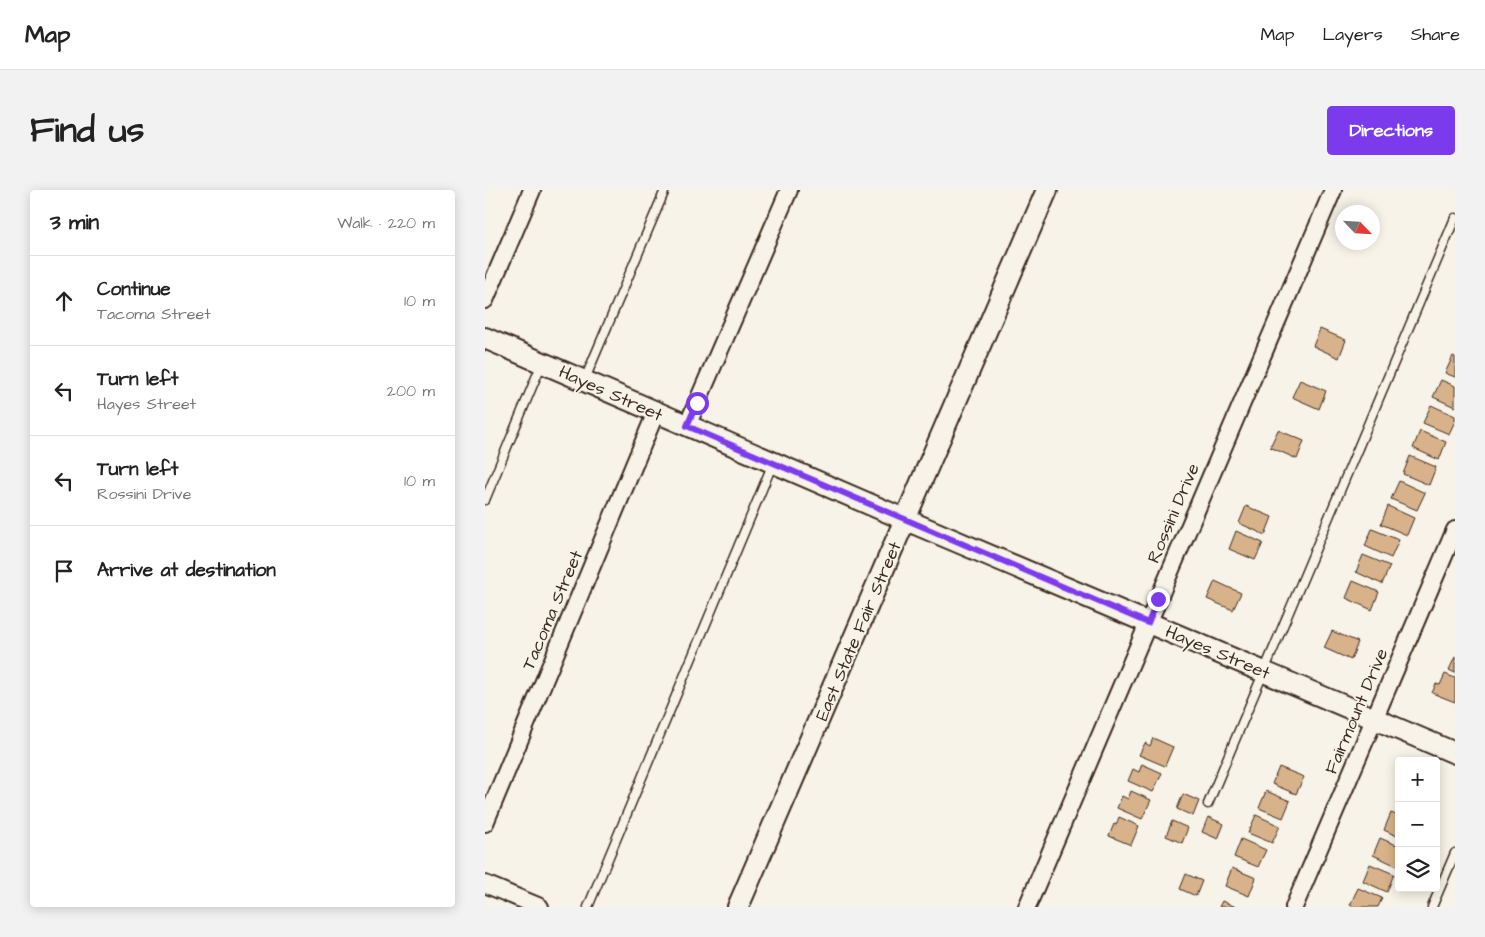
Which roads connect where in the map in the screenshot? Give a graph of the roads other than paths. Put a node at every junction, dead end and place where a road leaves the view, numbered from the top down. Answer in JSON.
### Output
{"nodes":[{"id":1,"x":532,"y":190,"type":"edge"},
{"id":2,"x":665,"y":190,"type":"edge"},
{"id":3,"x":789,"y":190,"type":"edge"},
{"id":4,"x":1047,"y":190,"type":"edge"},
{"id":5,"x":1333,"y":190,"type":"edge"},
{"id":6,"x":1455,"y":218,"type":"edge"},
{"id":7,"x":485,"y":300,"type":"edge"},
{"id":8,"x":485,"y":338,"type":"edge"},
{"id":9,"x":542,"y":363,"type":"junction"},
{"id":10,"x":584,"y":381,"type":"junction"},
{"id":11,"x":656,"y":412,"type":"junction"},
{"id":12,"x":687,"y":426,"type":"junction"},
{"id":13,"x":773,"y":463,"type":"junction"},
{"id":14,"x":485,"y":500,"type":"edge"},
{"id":15,"x":906,"y":520,"type":"junction"},
{"id":16,"x":1455,"y":530,"type":"edge"},
{"id":17,"x":1148,"y":623,"type":"junction"},
{"id":18,"x":1264,"y":672,"type":"junction"},
{"id":19,"x":1374,"y":719,"type":"junction"},
{"id":20,"x":1455,"y":753,"type":"edge"},
{"id":21,"x":1208,"y":804,"type":"dead end"},
{"id":22,"x":485,"y":823,"type":"edge"},
{"id":23,"x":1455,"y":853,"type":"edge"},
{"id":24,"x":485,"y":884,"type":"edge"},
{"id":25,"x":540,"y":907,"type":"edge"},
{"id":26,"x":588,"y":907,"type":"edge"},
{"id":27,"x":738,"y":907,"type":"edge"},
{"id":28,"x":1027,"y":907,"type":"edge"},
{"id":29,"x":1294,"y":907,"type":"edge"},
{"id":30,"x":1432,"y":907,"type":"edge"}],
"edges":[{"from":1,"to":7,"type":"street"},
{"from":2,"to":10,"type":"lane"},
{"from":3,"to":12,"type":"street"},
{"from":4,"to":15,"type":"street","name":"East State Fair Street"},
{"from":5,"to":17,"type":"street","name":"Rossini Drive"},
{"from":6,"to":18,"type":"lane"},
{"from":8,"to":9,"type":"street","name":"Hayes Street"},
{"from":9,"to":10,"type":"street","name":"Hayes Street"},
{"from":9,"to":14,"type":"lane"},
{"from":10,"to":11,"type":"street","name":"Hayes Street"},
{"from":11,"to":12,"type":"street","name":"Hayes Street"},
{"from":11,"to":22,"type":"street","name":"Tacoma Street"},
{"from":12,"to":13,"type":"street","name":"Hayes Street"},
{"from":13,"to":15,"type":"street","name":"Hayes Street"},
{"from":13,"to":26,"type":"lane"},
{"from":15,"to":17,"type":"street","name":"Hayes Street"},
{"from":15,"to":27,"type":"street","name":"East State Fair Street"},
{"from":16,"to":19,"type":"street","name":"Fairmount Drive"},
{"from":17,"to":18,"type":"street","name":"Hayes Street"},
{"from":17,"to":28,"type":"street","name":"Rossini Drive"},
{"from":18,"to":19,"type":"street","name":"Hayes Street"},
{"from":18,"to":21,"type":"lane"},
{"from":19,"to":20,"type":"street","name":"Hayes Street"},
{"from":19,"to":29,"type":"street","name":"Fairmount Drive"},
{"from":23,"to":30,"type":"lane"},
{"from":24,"to":25,"type":"street"}]}
